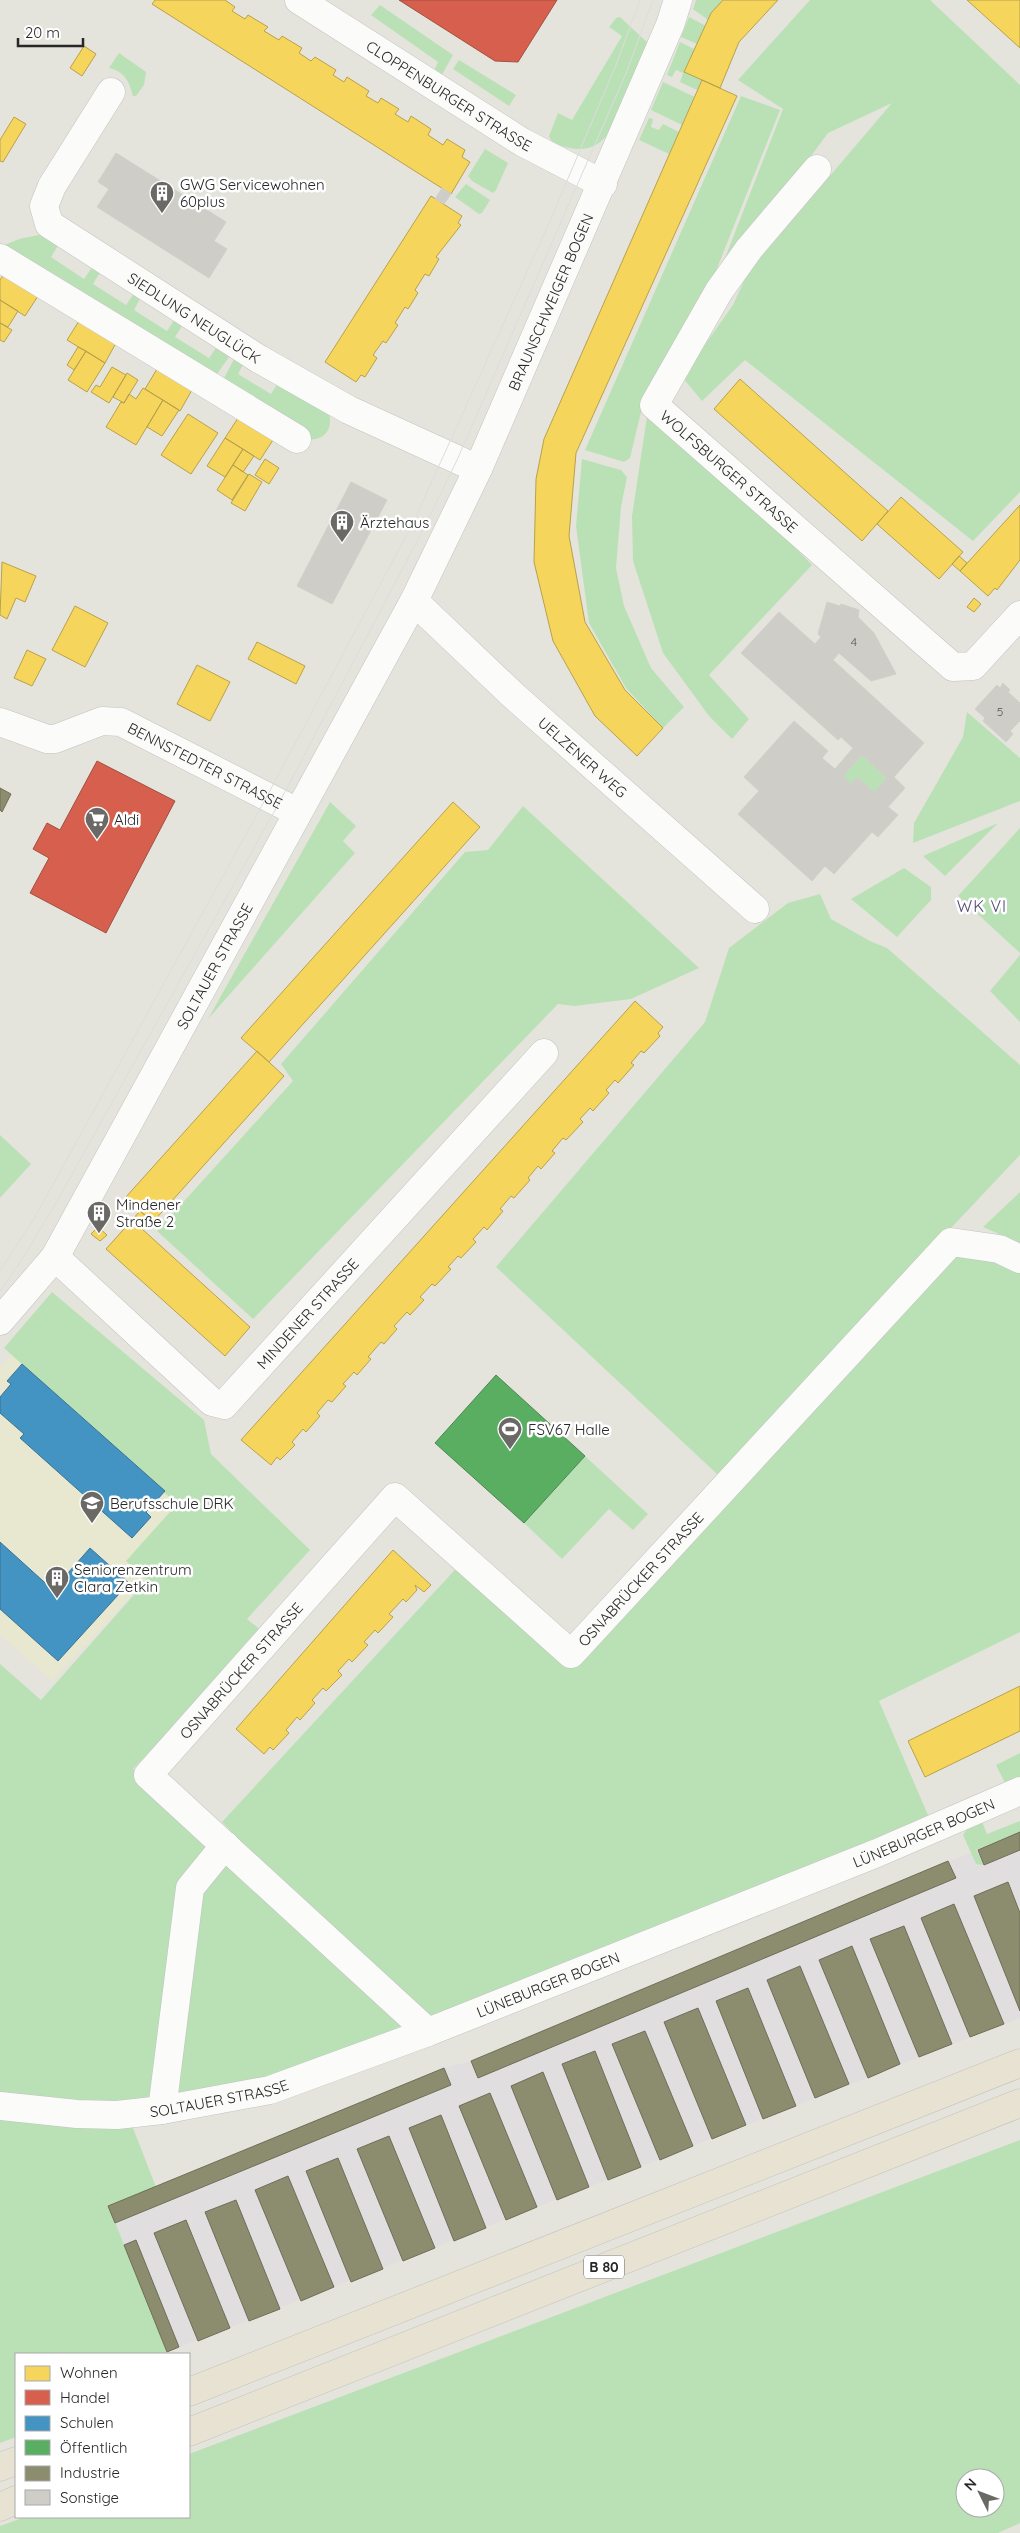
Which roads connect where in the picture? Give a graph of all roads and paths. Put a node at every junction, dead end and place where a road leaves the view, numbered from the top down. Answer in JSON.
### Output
{"nodes":[{"id":1,"x":299,"y":0,"type":"edge"},
{"id":2,"x":678,"y":0,"type":"edge"},
{"id":3,"x":111,"y":92,"type":"dead end"},
{"id":4,"x":817,"y":169,"type":"dead end"},
{"id":5,"x":603,"y":184,"type":"junction"},
{"id":6,"x":0,"y":258,"type":"edge"},
{"id":7,"x":297,"y":439,"type":"dead end"},
{"id":8,"x":478,"y":469,"type":"junction"},
{"id":9,"x":414,"y":601,"type":"junction"},
{"id":10,"x":1020,"y":615,"type":"edge"},
{"id":11,"x":0,"y":722,"type":"edge"},
{"id":12,"x":297,"y":812,"type":"junction"},
{"id":13,"x":755,"y":909,"type":"dead end"},
{"id":14,"x":544,"y":1053,"type":"dead end"},
{"id":15,"x":54,"y":1257,"type":"junction"},
{"id":16,"x":1020,"y":1259,"type":"edge"},
{"id":17,"x":0,"y":1321,"type":"edge"},
{"id":18,"x":1020,"y":1791,"type":"edge"},
{"id":19,"x":225,"y":1845,"type":"junction"},
{"id":20,"x":428,"y":2032,"type":"junction"},
{"id":21,"x":1020,"y":2063,"type":"edge"},
{"id":22,"x":1020,"y":2103,"type":"edge"},
{"id":23,"x":0,"y":2106,"type":"edge"},
{"id":24,"x":162,"y":2110,"type":"junction"},
{"id":25,"x":190,"y":2392,"type":"edge"},
{"id":26,"x":190,"y":2432,"type":"edge"},
{"id":27,"x":15,"y":2461,"type":"edge"},
{"id":28,"x":0,"y":2467,"type":"edge"},
{"id":29,"x":15,"y":2500,"type":"edge"},
{"id":30,"x":0,"y":2507,"type":"edge"}],
"edges":[{"from":1,"to":5,"type":"street","name":"CLOPPENBURGER STRASSE"},
{"from":2,"to":5,"type":"street","name":"BRAUNSCHWEIGER BOGEN"},
{"from":3,"to":8,"type":"street","name":"SIEDLUNG NEUGLÜCK"},
{"from":4,"to":10,"type":"street","name":"WOLFSBURGER STRASSE"},
{"from":5,"to":8,"type":"street","name":"BRAUNSCHWEIGER BOGEN"},
{"from":6,"to":7,"type":"street"},
{"from":8,"to":9,"type":"street","name":"BRAUNSCHWEIGER BOGEN"},
{"from":9,"to":12,"type":"street","name":"SOLTAUER STRASSE"},
{"from":9,"to":13,"type":"street","name":"UELZENER WEG"},
{"from":11,"to":12,"type":"street","name":"BENNSTEDTER STRASSE"},
{"from":12,"to":15,"type":"street","name":"SOLTAUER STRASSE"},
{"from":14,"to":15,"type":"street","name":"MINDENER STRASSE"},
{"from":15,"to":17,"type":"street","name":"SOLTAUER STRASSE"},
{"from":16,"to":19,"type":"street","name":"OSNABRÜCKER STRASSE"},
{"from":18,"to":20,"type":"street","name":"LÜNEBURGER BOGEN"},
{"from":19,"to":20,"type":"street"},
{"from":19,"to":24,"type":"street"},
{"from":20,"to":24,"type":"street","name":"SOLTAUER STRASSE"},
{"from":21,"to":25,"type":"highway","number":"B 80"},
{"from":22,"to":26,"type":"highway","number":"B 80"},
{"from":23,"to":24,"type":"street","name":"SOLTAUER STRASSE"},
{"from":27,"to":28,"type":"highway"},
{"from":29,"to":30,"type":"highway"}]}
